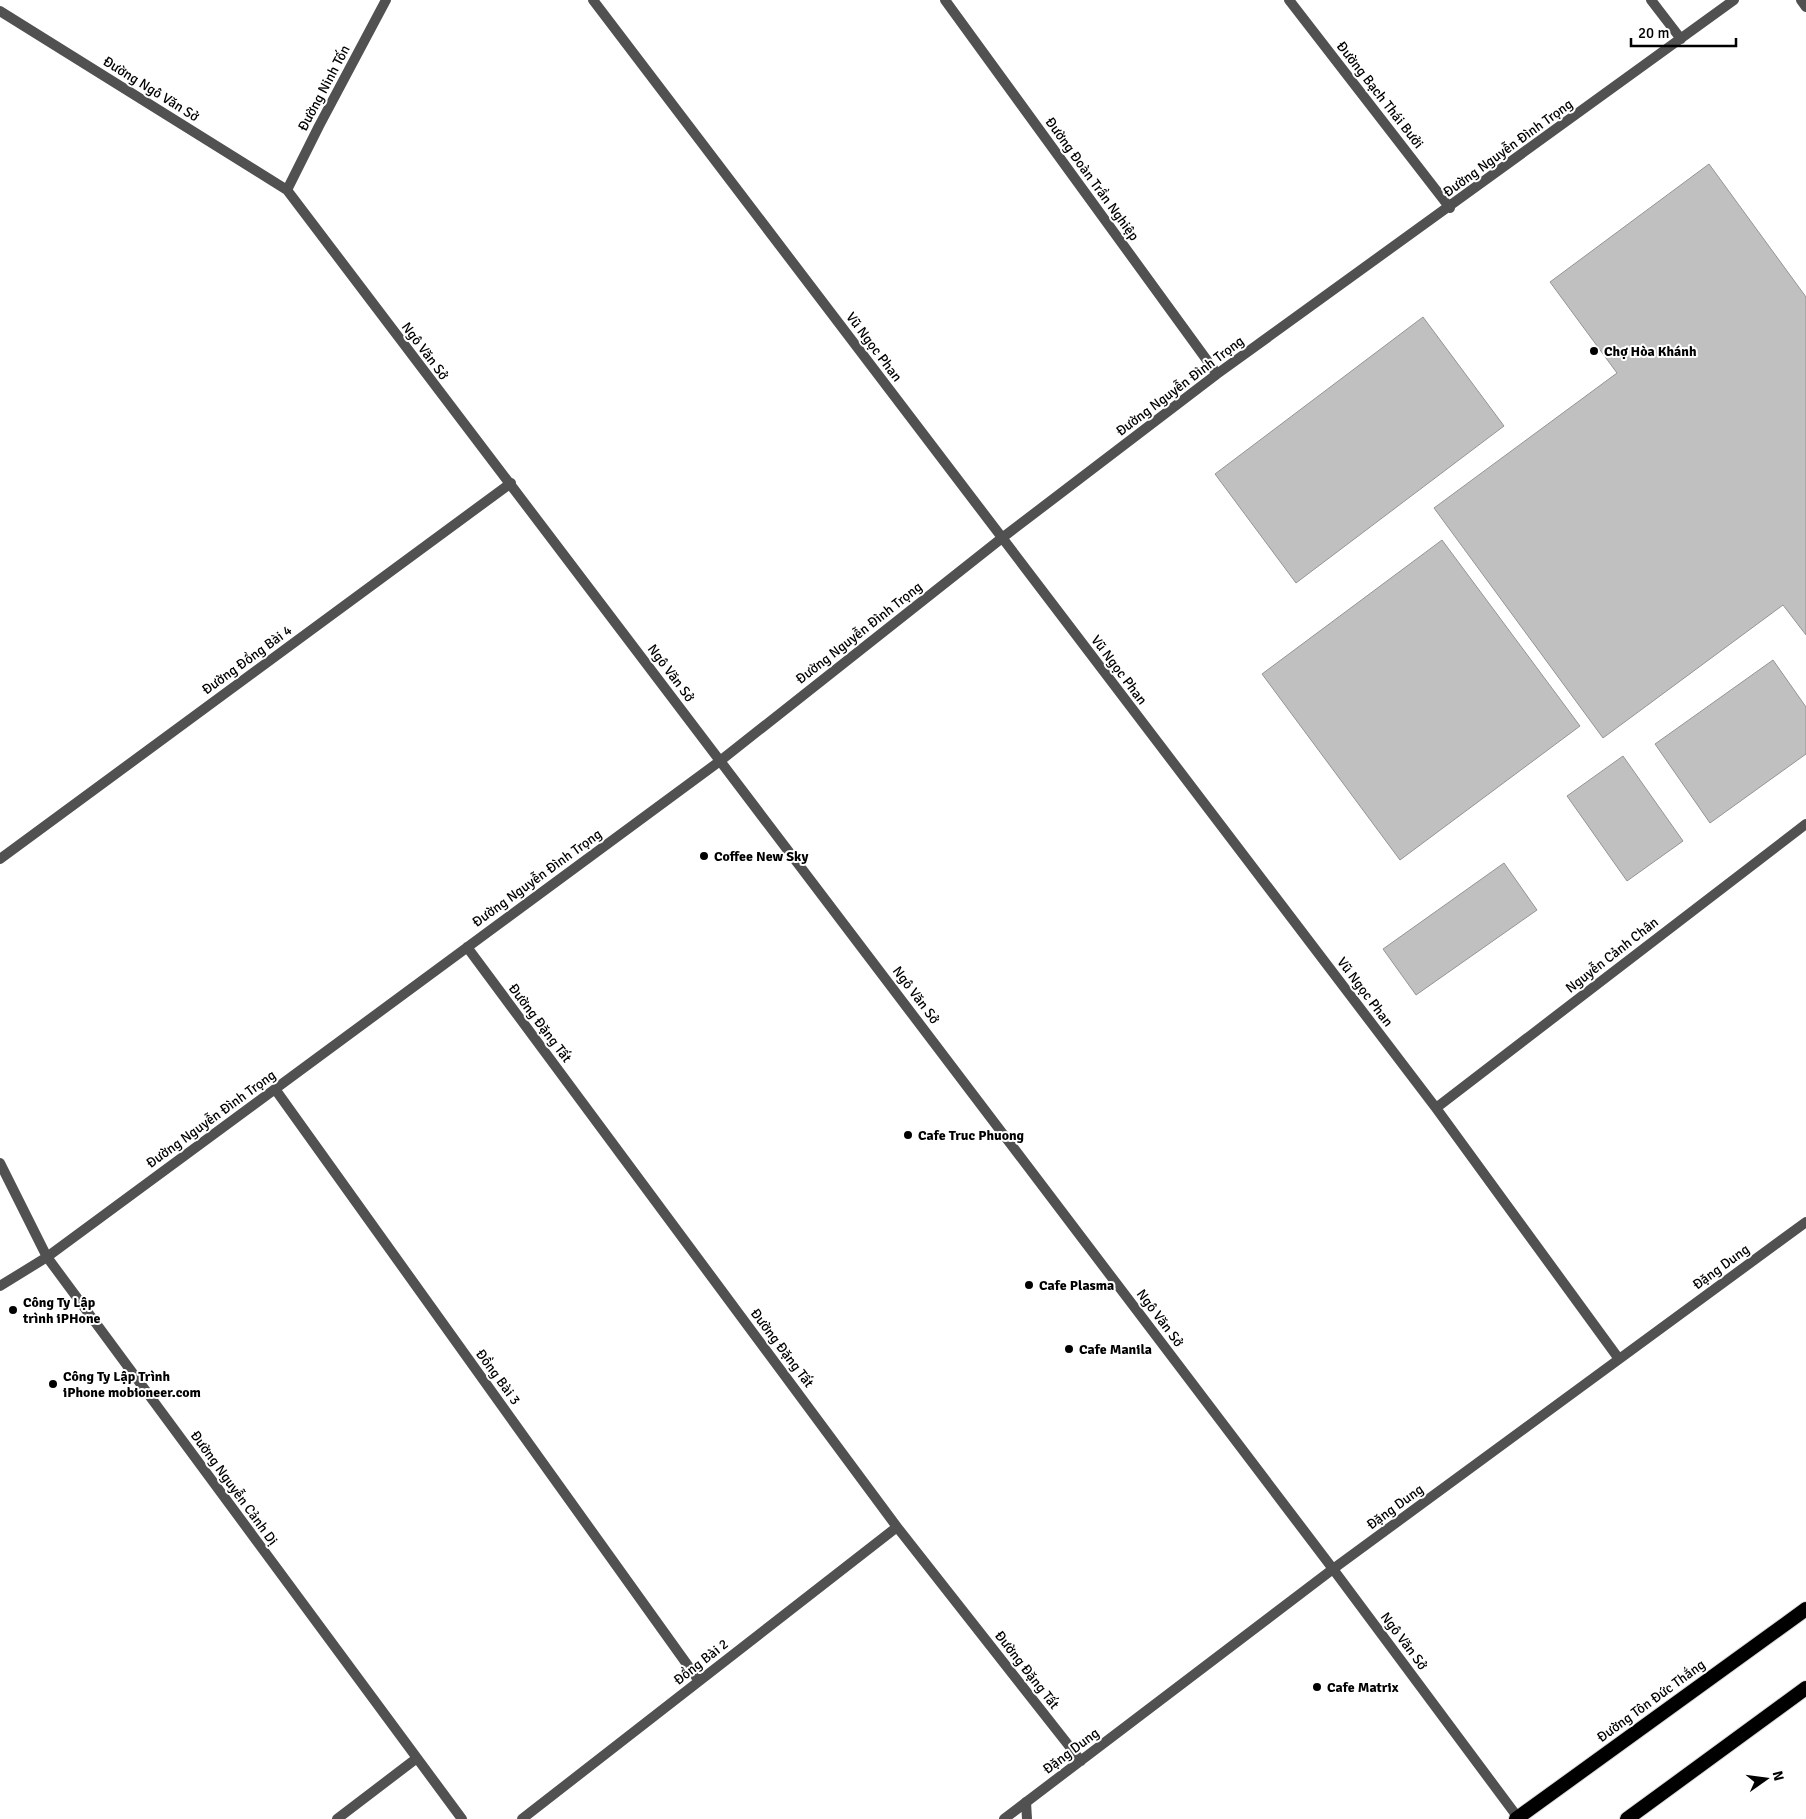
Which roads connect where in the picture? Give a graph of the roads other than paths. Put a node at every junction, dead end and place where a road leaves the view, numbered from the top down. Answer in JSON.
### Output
{"nodes":[{"id":1,"x":386,"y":0,"type":"edge"},
{"id":2,"x":593,"y":0,"type":"edge"},
{"id":3,"x":945,"y":0,"type":"edge"},
{"id":4,"x":1289,"y":0,"type":"edge"},
{"id":5,"x":1651,"y":0,"type":"edge"},
{"id":6,"x":1734,"y":0,"type":"edge"},
{"id":7,"x":1801,"y":0,"type":"edge"},
{"id":8,"x":1806,"y":7,"type":"edge"},
{"id":9,"x":0,"y":11,"type":"edge"},
{"id":10,"x":1681,"y":39,"type":"junction"},
{"id":11,"x":287,"y":190,"type":"junction"},
{"id":12,"x":1450,"y":208,"type":"junction"},
{"id":13,"x":1217,"y":374,"type":"junction"},
{"id":14,"x":510,"y":483,"type":"junction"},
{"id":15,"x":1002,"y":538,"type":"junction"},
{"id":16,"x":720,"y":761,"type":"junction"},
{"id":17,"x":1806,"y":824,"type":"edge"},
{"id":18,"x":0,"y":859,"type":"edge"},
{"id":19,"x":467,"y":947,"type":"junction"},
{"id":20,"x":275,"y":1089,"type":"junction"},
{"id":21,"x":1436,"y":1108,"type":"junction"},
{"id":22,"x":0,"y":1163,"type":"edge"},
{"id":23,"x":1806,"y":1222,"type":"edge"},
{"id":24,"x":47,"y":1257,"type":"junction"},
{"id":25,"x":0,"y":1286,"type":"edge"},
{"id":26,"x":1619,"y":1359,"type":"junction"},
{"id":27,"x":897,"y":1527,"type":"junction"},
{"id":28,"x":1333,"y":1569,"type":"junction"},
{"id":29,"x":1806,"y":1609,"type":"edge"},
{"id":30,"x":699,"y":1681,"type":"junction"},
{"id":31,"x":1806,"y":1688,"type":"edge"},
{"id":32,"x":417,"y":1758,"type":"junction"},
{"id":33,"x":1081,"y":1761,"type":"junction"},
{"id":34,"x":1026,"y":1802,"type":"junction"},
{"id":35,"x":1518,"y":1818,"type":"edge"},
{"id":36,"x":337,"y":1819,"type":"edge"},
{"id":37,"x":462,"y":1819,"type":"edge"},
{"id":38,"x":522,"y":1819,"type":"edge"},
{"id":39,"x":1004,"y":1819,"type":"edge"},
{"id":40,"x":1027,"y":1819,"type":"edge"},
{"id":41,"x":1627,"y":1819,"type":"edge"}],
"edges":[{"from":1,"to":11,"type":"street","name":"Đường Ninh Tốn"},
{"from":2,"to":15,"type":"street","name":"Vũ Ngọc Phan"},
{"from":3,"to":13,"type":"street","name":"Đường Đoàn Trần Nghiệp"},
{"from":4,"to":12,"type":"street","name":"Đường Bạch Thái Bưởi"},
{"from":5,"to":10,"type":"street"},
{"from":6,"to":10,"type":"street","name":"Đường Nguyễn Đình Trọng"},
{"from":7,"to":8,"type":"street"},
{"from":9,"to":11,"type":"street","name":"Đường Ngô Văn Sở"},
{"from":10,"to":12,"type":"street","name":"Đường Nguyễn Đình Trọng"},
{"from":11,"to":14,"type":"street","name":"Ngô Văn Sở"},
{"from":12,"to":13,"type":"street","name":"Đường Nguyễn Đình Trọng"},
{"from":13,"to":15,"type":"street","name":"Đường Nguyễn Đình Trọng"},
{"from":14,"to":16,"type":"street","name":"Ngô Văn Sở"},
{"from":14,"to":18,"type":"street","name":"Đường Đồng Bài 4"},
{"from":15,"to":16,"type":"street","name":"Đường Nguyễn Đình Trọng"},
{"from":15,"to":21,"type":"street","name":"Vũ Ngọc Phan"},
{"from":16,"to":19,"type":"street","name":"Đường Nguyễn Đình Trọng"},
{"from":16,"to":28,"type":"street","name":"Ngô Văn Sở"},
{"from":17,"to":21,"type":"street","name":"Nguyễn Cảnh Chân"},
{"from":19,"to":20,"type":"street","name":"Đường Nguyễn Đình Trọng"},
{"from":19,"to":27,"type":"street","name":"Đường Đặng Tất"},
{"from":20,"to":24,"type":"street","name":"Đường Nguyễn Đình Trọng"},
{"from":20,"to":30,"type":"street","name":"Đồng Bài 3"},
{"from":21,"to":26,"type":"street","name":"Vũ Ngọc Phan"},
{"from":22,"to":24,"type":"street","name":"Đường Nguyễn Cảnh Dị"},
{"from":23,"to":26,"type":"street","name":"Đặng Dung"},
{"from":24,"to":25,"type":"street","name":"Đường Nguyễn Đình Trọng"},
{"from":24,"to":32,"type":"street","name":"Đường Nguyễn Cảnh Dị"},
{"from":26,"to":28,"type":"street","name":"Đặng Dung"},
{"from":27,"to":30,"type":"street","name":"Đồng Bài 2"},
{"from":27,"to":33,"type":"street","name":"Đường Đặng Tất"},
{"from":28,"to":33,"type":"street","name":"Đặng Dung"},
{"from":28,"to":35,"type":"street","name":"Ngô Văn Sở"},
{"from":29,"to":35,"type":"highway","name":"Đường Tôn Đức Thắng"},
{"from":30,"to":38,"type":"street","name":"Đồng Bài 2"},
{"from":31,"to":41,"type":"highway"},
{"from":32,"to":36,"type":"street"},
{"from":32,"to":37,"type":"street","name":"Đường Nguyễn Cảnh Dị"},
{"from":33,"to":34,"type":"street","name":"Đặng Dung"},
{"from":34,"to":39,"type":"street","name":"Đặng Dung"},
{"from":34,"to":40,"type":"street"}]}
